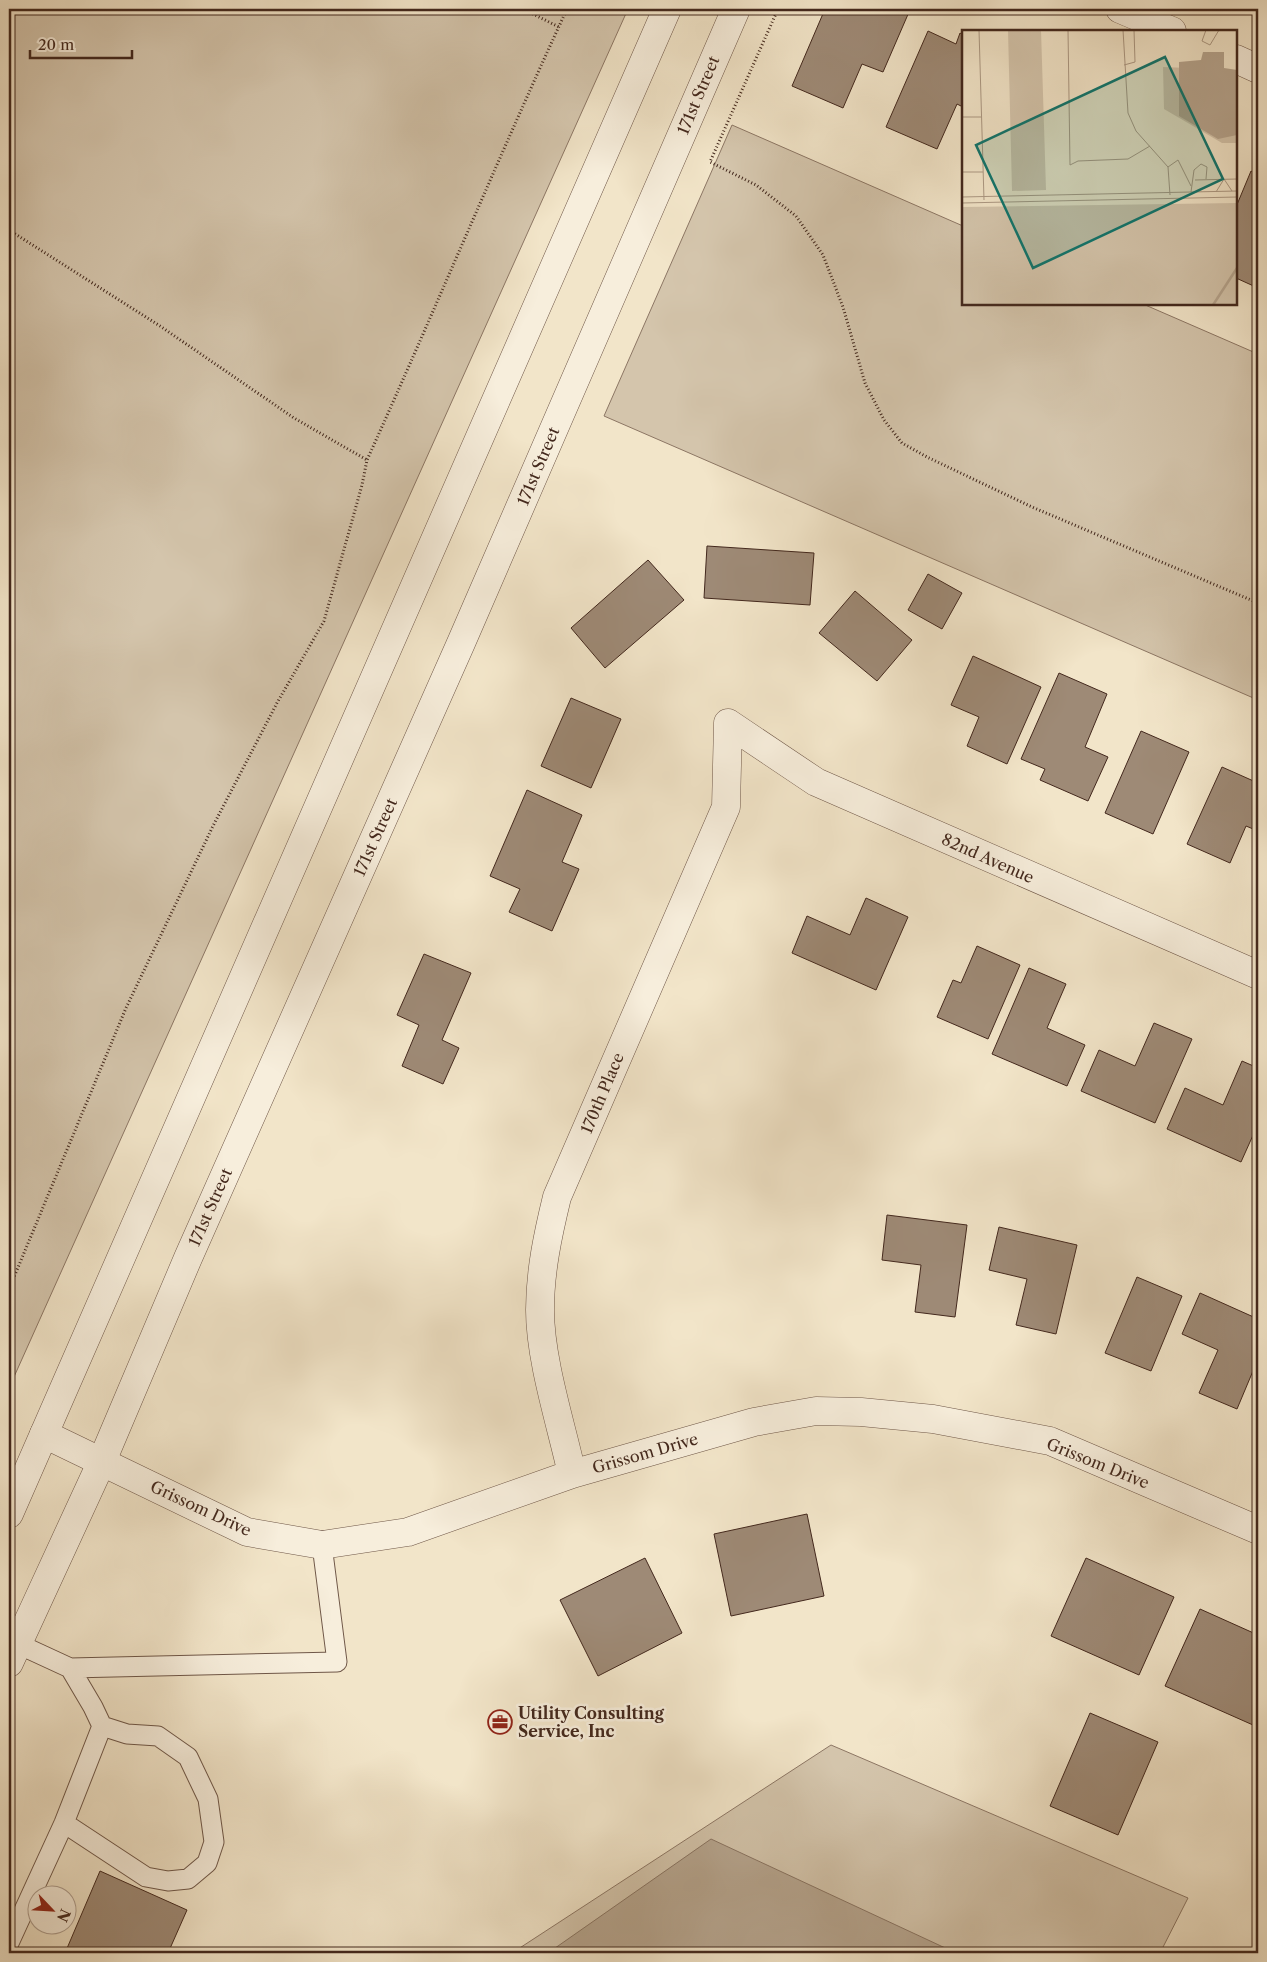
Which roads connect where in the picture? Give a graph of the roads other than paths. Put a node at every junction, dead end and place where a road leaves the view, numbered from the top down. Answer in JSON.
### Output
{"nodes":[{"id":1,"x":668,"y":9,"type":"edge"},
{"id":2,"x":736,"y":9,"type":"edge"},
{"id":3,"x":1120,"y":9,"type":"edge"},
{"id":4,"x":1170,"y":30,"type":"edge"},
{"id":5,"x":1237,"y":59,"type":"edge"},
{"id":6,"x":1258,"y":69,"type":"edge"},
{"id":7,"x":728,"y":723,"type":"joint"},
{"id":8,"x":1258,"y":975,"type":"edge"},
{"id":9,"x":44,"y":1434,"type":"junction"},
{"id":10,"x":102,"y":1462,"type":"junction"},
{"id":11,"x":572,"y":1474,"type":"junction"},
{"id":12,"x":9,"y":1514,"type":"edge"},
{"id":13,"x":1258,"y":1530,"type":"edge"},
{"id":14,"x":322,"y":1545,"type":"junction"},
{"id":15,"x":13,"y":1654,"type":"edge"},
{"id":16,"x":70,"y":1668,"type":"junction"},
{"id":17,"x":102,"y":1726,"type":"junction"},
{"id":18,"x":64,"y":1823,"type":"junction"},
{"id":19,"x":9,"y":1943,"type":"edge"}],
"edges":[{"from":1,"to":9,"type":"street"},
{"from":2,"to":10,"type":"street","name":"171st Street"},
{"from":3,"to":4,"type":"street"},
{"from":5,"to":6,"type":"street"},
{"from":7,"to":8,"type":"street","name":"82nd Avenue"},
{"from":7,"to":11,"type":"street","name":"170th Place"},
{"from":9,"to":10,"type":"street","name":"Grissom Drive"},
{"from":9,"to":12,"type":"street"},
{"from":10,"to":14,"type":"street","name":"Grissom Drive"},
{"from":10,"to":15,"type":"street","name":"171st Street"},
{"from":11,"to":13,"type":"street","name":"Grissom Drive"},
{"from":11,"to":14,"type":"street","name":"Grissom Drive"},
{"from":14,"to":16,"type":"lane"},
{"from":15,"to":16,"type":"lane"},
{"from":16,"to":17,"type":"lane"},
{"from":17,"to":18,"type":"lane"},
{"from":17,"to":18,"type":"lane"},
{"from":18,"to":19,"type":"lane"}]}
